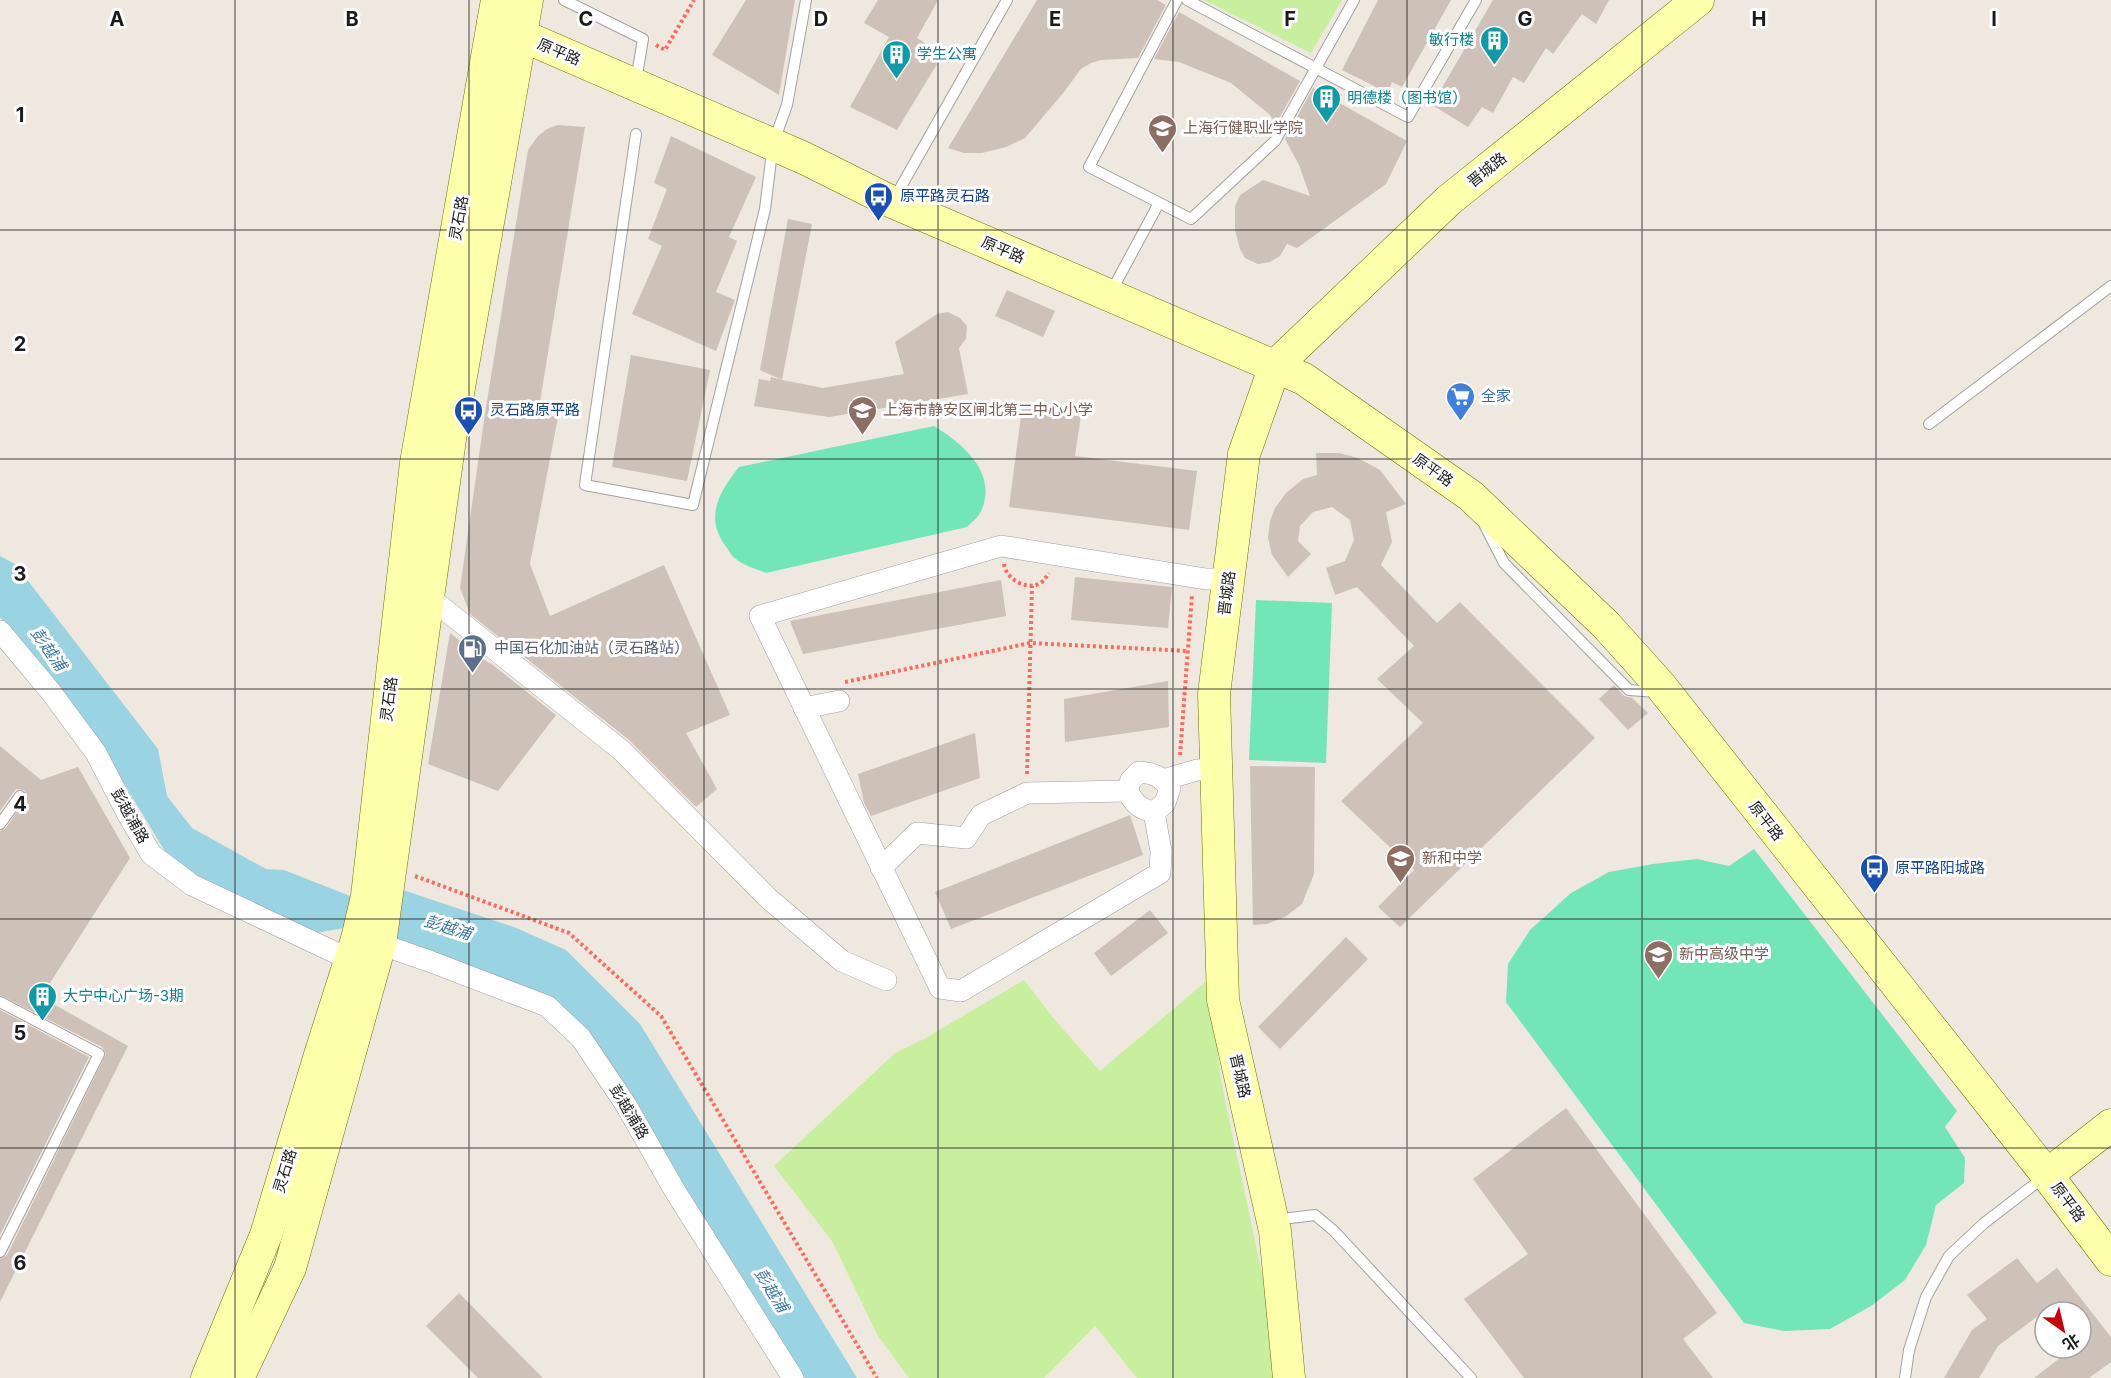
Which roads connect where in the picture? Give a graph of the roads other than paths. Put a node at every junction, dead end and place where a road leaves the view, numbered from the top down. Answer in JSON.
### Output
{"nodes":[{"id":1,"x":527,"y":0,"type":"edge"},
{"id":2,"x":564,"y":0,"type":"edge"},
{"id":3,"x":806,"y":0,"type":"edge"},
{"id":4,"x":1007,"y":0,"type":"edge"},
{"id":5,"x":1177,"y":0,"type":"edge"},
{"id":6,"x":1187,"y":0,"type":"edge"},
{"id":7,"x":1354,"y":0,"type":"edge"},
{"id":8,"x":1476,"y":0,"type":"edge"},
{"id":9,"x":1698,"y":0,"type":"edge"},
{"id":10,"x":503,"y":20,"type":"edge"},
{"id":11,"x":1316,"y":68,"type":"junction"},
{"id":12,"x":635,"y":85,"type":"junction"},
{"id":13,"x":636,"y":134,"type":"dead end"},
{"id":14,"x":773,"y":144,"type":"junction"},
{"id":15,"x":892,"y":202,"type":"junction"},
{"id":16,"x":1159,"y":202,"type":"junction"},
{"id":17,"x":2111,"y":286,"type":"edge"},
{"id":18,"x":1109,"y":295,"type":"junction"},
{"id":19,"x":1275,"y":366,"type":"junction"},
{"id":20,"x":1929,"y":424,"type":"dead end"},
{"id":21,"x":1228,"y":579,"type":"junction"},
{"id":22,"x":429,"y":597,"type":"junction"},
{"id":23,"x":0,"y":631,"type":"edge"},
{"id":24,"x":841,"y":692,"type":"road end"},
{"id":25,"x":804,"y":708,"type":"junction"},
{"id":26,"x":1216,"y":769,"type":"junction"},
{"id":27,"x":1171,"y":778,"type":"junction"},
{"id":28,"x":1127,"y":791,"type":"junction"},
{"id":29,"x":21,"y":796,"type":"dead end"},
{"id":30,"x":1154,"y":812,"type":"junction"},
{"id":31,"x":0,"y":824,"type":"edge"},
{"id":32,"x":882,"y":868,"type":"junction"},
{"id":33,"x":380,"y":871,"type":"junction"},
{"id":34,"x":366,"y":950,"type":"junction"},
{"id":35,"x":886,"y":980,"type":"dead end"},
{"id":36,"x":0,"y":1002,"type":"edge"},
{"id":37,"x":2111,"y":1125,"type":"edge"},
{"id":38,"x":2047,"y":1175,"type":"junction"},
{"id":39,"x":1273,"y":1220,"type":"junction"},
{"id":40,"x":0,"y":1252,"type":"edge"},
{"id":41,"x":2111,"y":1260,"type":"edge"},
{"id":42,"x":207,"y":1378,"type":"edge"},
{"id":43,"x":238,"y":1378,"type":"edge"},
{"id":44,"x":793,"y":1378,"type":"edge"},
{"id":45,"x":1289,"y":1378,"type":"edge"},
{"id":46,"x":1471,"y":1378,"type":"edge"},
{"id":47,"x":1905,"y":1378,"type":"edge"}],
"edges":[{"from":1,"to":10,"type":"street","name":"灵石路"},
{"from":2,"to":12,"type":"lane"},
{"from":3,"to":14,"type":"lane"},
{"from":4,"to":15,"type":"lane"},
{"from":5,"to":16,"type":"lane"},
{"from":6,"to":11,"type":"lane"},
{"from":7,"to":11,"type":"lane"},
{"from":8,"to":11,"type":"lane"},
{"from":9,"to":19,"type":"street","name":"晋城路"},
{"from":10,"to":12,"type":"street","name":"原平路"},
{"from":10,"to":22,"type":"street","name":"灵石路"},
{"from":10,"to":33,"type":"street","name":"灵石路"},
{"from":11,"to":16,"type":"lane"},
{"from":12,"to":14,"type":"street","name":"原平路"},
{"from":13,"to":14,"type":"lane"},
{"from":14,"to":15,"type":"street","name":"原平路"},
{"from":15,"to":18,"type":"street","name":"原平路"},
{"from":16,"to":18,"type":"lane"},
{"from":17,"to":20,"type":"lane"},
{"from":18,"to":19,"type":"street","name":"原平路"},
{"from":19,"to":21,"type":"street","name":"晋城路"},
{"from":19,"to":38,"type":"street","name":"原平路"},
{"from":21,"to":25,"type":"street"},
{"from":21,"to":26,"type":"street","name":"晋城路"},
{"from":22,"to":33,"type":"street","name":"灵石路"},
{"from":22,"to":35,"type":"street"},
{"from":23,"to":34,"type":"street","name":"彭越浦路"},
{"from":24,"to":25,"type":"street"},
{"from":25,"to":32,"type":"street"},
{"from":26,"to":27,"type":"street"},
{"from":26,"to":39,"type":"street","name":"晋城路"},
{"from":27,"to":28,"type":"street"},
{"from":27,"to":30,"type":"street"},
{"from":28,"to":30,"type":"street"},
{"from":28,"to":32,"type":"street"},
{"from":29,"to":31,"type":"lane"},
{"from":30,"to":32,"type":"street"},
{"from":33,"to":34,"type":"street","name":"灵石路"},
{"from":34,"to":42,"type":"street","name":"灵石路"},
{"from":34,"to":43,"type":"street","name":"灵石路"},
{"from":34,"to":44,"type":"street","name":"彭越浦路"},
{"from":36,"to":40,"type":"lane"},
{"from":37,"to":38,"type":"street"},
{"from":38,"to":41,"type":"street","name":"原平路"},
{"from":38,"to":47,"type":"lane"},
{"from":39,"to":45,"type":"street","name":"晋城路"},
{"from":39,"to":46,"type":"lane"}]}
